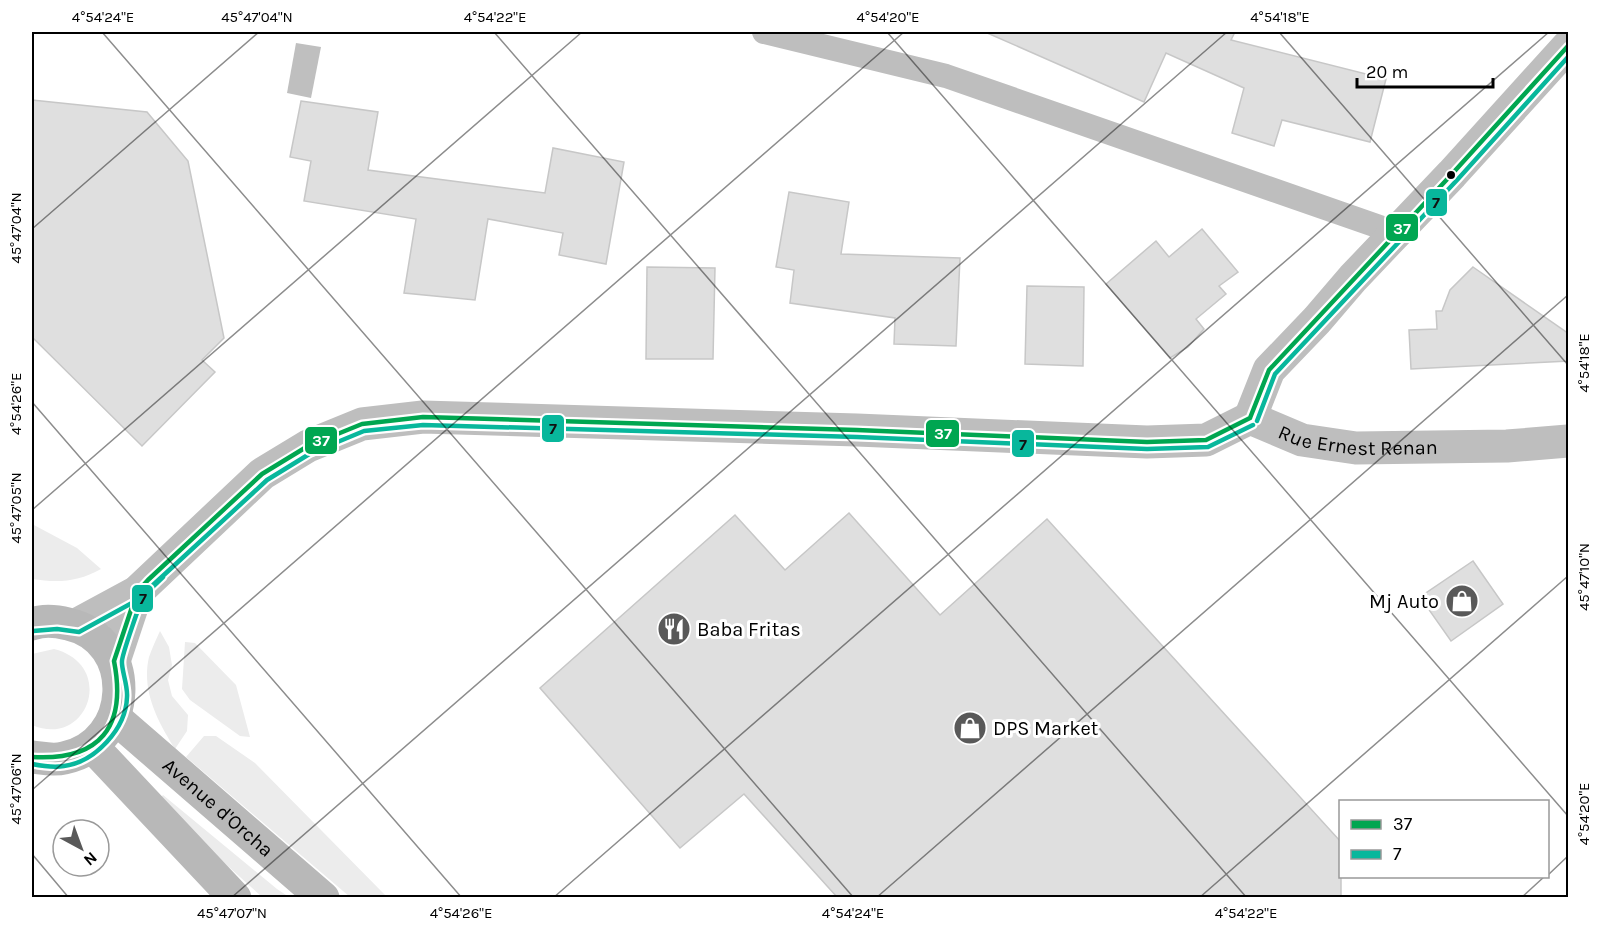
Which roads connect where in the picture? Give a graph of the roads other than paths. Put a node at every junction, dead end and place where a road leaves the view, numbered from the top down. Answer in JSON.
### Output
{"nodes":[{"id":1,"x":764,"y":32,"type":"edge"},
{"id":2,"x":1569,"y":46,"type":"edge"},
{"id":3,"x":1396,"y":232,"type":"junction"},
{"id":4,"x":1250,"y":418,"type":"junction"},
{"id":5,"x":1569,"y":441,"type":"edge"},
{"id":6,"x":137,"y":592,"type":"junction"},
{"id":7,"x":32,"y":624,"type":"edge"},
{"id":8,"x":76,"y":625,"type":"junction"},
{"id":9,"x":114,"y":661,"type":"junction"},
{"id":10,"x":114,"y":717,"type":"junction"},
{"id":11,"x":92,"y":746,"type":"junction"},
{"id":12,"x":32,"y":757,"type":"edge"},
{"id":13,"x":235,"y":897,"type":"edge"},
{"id":14,"x":323,"y":897,"type":"edge"}],
"edges":[{"from":1,"to":3,"type":"lane"},
{"from":2,"to":3,"type":"street"},
{"from":3,"to":4,"type":"street"},
{"from":4,"to":5,"type":"street","name":"Rue Ernest Renan"},
{"from":4,"to":6,"type":"street"},
{"from":6,"to":8,"type":"street"},
{"from":6,"to":9,"type":"street"},
{"from":7,"to":8,"type":"main road"},
{"from":8,"to":9,"type":"main road"},
{"from":9,"to":10,"type":"main road"},
{"from":10,"to":11,"type":"main road"},
{"from":10,"to":14,"type":"main road","name":"Avenue d'Orcha"},
{"from":11,"to":12,"type":"main road"},
{"from":11,"to":13,"type":"main road"}]}
